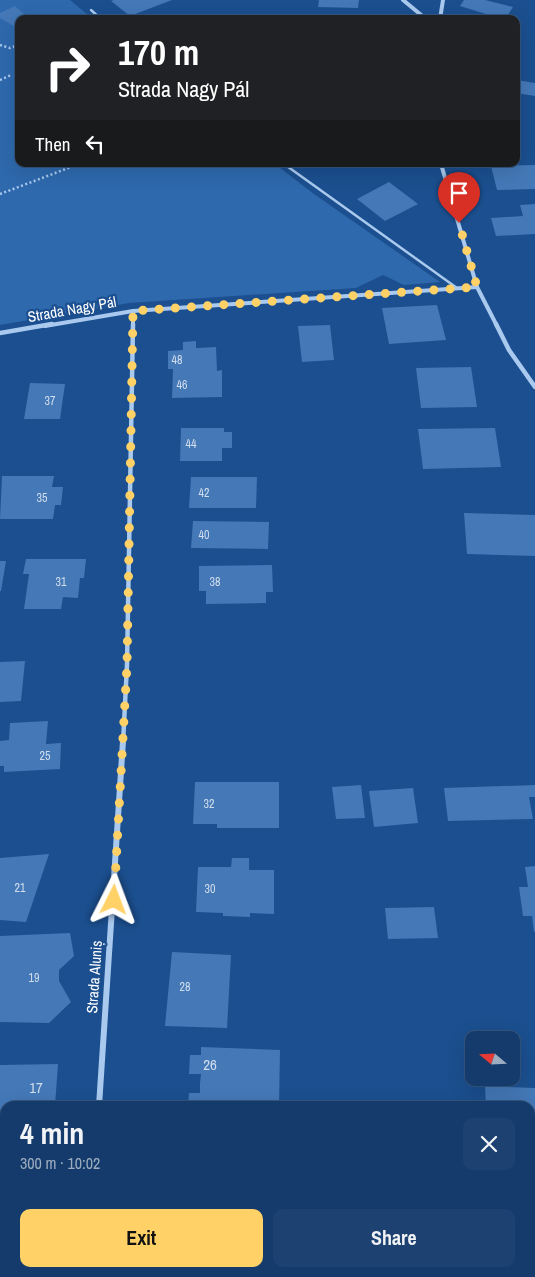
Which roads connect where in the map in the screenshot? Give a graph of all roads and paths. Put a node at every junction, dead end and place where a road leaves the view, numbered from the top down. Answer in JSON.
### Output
{"nodes":[{"id":1,"x":402,"y":0,"type":"edge"},
{"id":2,"x":443,"y":0,"type":"edge"},
{"id":3,"x":91,"y":10,"type":"dead end"},
{"id":4,"x":97,"y":15,"type":"edge"},
{"id":5,"x":421,"y":15,"type":"edge"},
{"id":6,"x":441,"y":15,"type":"edge"},
{"id":7,"x":0,"y":45,"type":"edge"},
{"id":8,"x":15,"y":46,"type":"edge"},
{"id":9,"x":10,"y":75,"type":"dead end"},
{"id":10,"x":0,"y":80,"type":"edge"},
{"id":11,"x":71,"y":167,"type":"edge"},
{"id":12,"x":288,"y":167,"type":"edge"},
{"id":13,"x":442,"y":167,"type":"edge"},
{"id":14,"x":0,"y":194,"type":"edge"},
{"id":15,"x":477,"y":287,"type":"junction"},
{"id":16,"x":457,"y":288,"type":"junction"},
{"id":17,"x":133,"y":311,"type":"junction"},
{"id":18,"x":0,"y":333,"type":"edge"},
{"id":19,"x":535,"y":387,"type":"edge"},
{"id":20,"x":99,"y":1101,"type":"edge"}],
"edges":[{"from":1,"to":5,"type":"street"},
{"from":2,"to":6,"type":"street"},
{"from":3,"to":4,"type":"lane"},
{"from":7,"to":8,"type":"path"},
{"from":9,"to":10,"type":"path"},
{"from":11,"to":14,"type":"path"},
{"from":12,"to":16,"type":"lane"},
{"from":13,"to":15,"type":"street"},
{"from":15,"to":16,"type":"street","name":"Strada Nagy Pál"},
{"from":15,"to":19,"type":"street"},
{"from":16,"to":17,"type":"street","name":"Strada Nagy Pál"},
{"from":17,"to":18,"type":"street","name":"Strada Nagy Pál"},
{"from":17,"to":20,"type":"street","name":"Strada Aluniș"}]}
